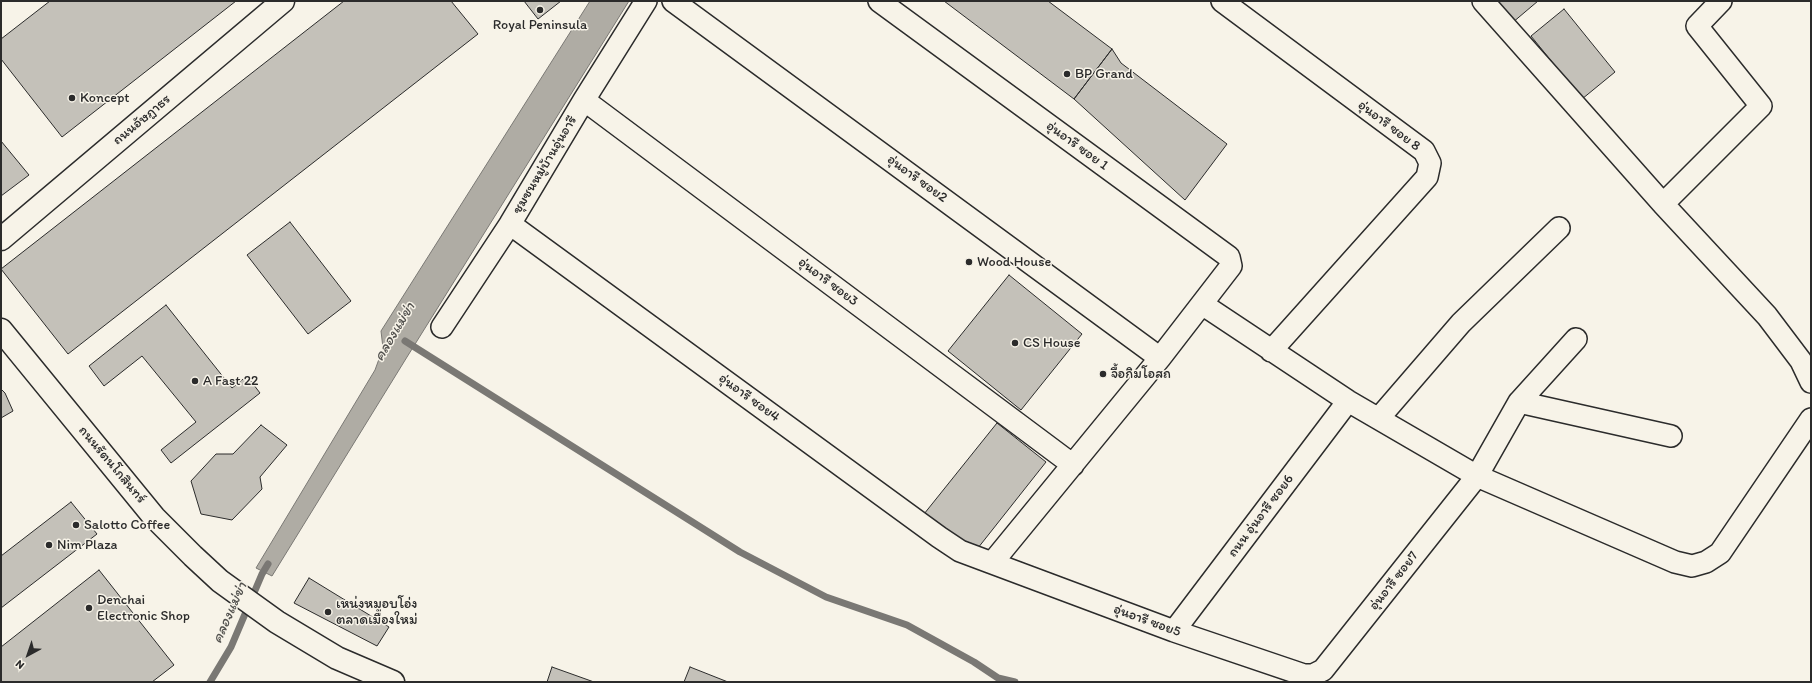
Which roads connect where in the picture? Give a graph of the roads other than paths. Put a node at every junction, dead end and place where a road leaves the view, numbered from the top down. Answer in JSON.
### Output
{"nodes":[{"id":1,"x":283,"y":1,"type":"edge"},
{"id":2,"x":646,"y":1,"type":"edge"},
{"id":3,"x":673,"y":1,"type":"edge"},
{"id":4,"x":879,"y":1,"type":"edge"},
{"id":5,"x":1222,"y":1,"type":"edge"},
{"id":6,"x":1482,"y":1,"type":"edge"},
{"id":7,"x":1721,"y":1,"type":"edge"},
{"id":8,"x":584,"y":100,"type":"junction"},
{"id":9,"x":1663,"y":204,"type":"junction"},
{"id":10,"x":510,"y":224,"type":"junction"},
{"id":11,"x":1559,"y":228,"type":"dead end"},
{"id":12,"x":1,"y":238,"type":"edge"},
{"id":13,"x":1202,"y":304,"type":"junction"},
{"id":14,"x":442,"y":327,"type":"dead end"},
{"id":15,"x":1,"y":330,"type":"edge"},
{"id":16,"x":1576,"y":339,"type":"dead end"},
{"id":17,"x":1271,"y":351,"type":"junction"},
{"id":18,"x":1,"y":354,"type":"edge"},
{"id":19,"x":1160,"y":358,"type":"junction"},
{"id":20,"x":39,"y":377,"type":"junction"},
{"id":21,"x":1811,"y":382,"type":"edge"},
{"id":22,"x":1348,"y":401,"type":"junction"},
{"id":23,"x":1519,"y":402,"type":"junction"},
{"id":24,"x":1379,"y":418,"type":"junction"},
{"id":25,"x":1811,"y":419,"type":"edge"},
{"id":26,"x":1671,"y":436,"type":"dead end"},
{"id":27,"x":1073,"y":465,"type":"junction"},
{"id":28,"x":1477,"y":476,"type":"junction"},
{"id":29,"x":992,"y":564,"type":"junction"},
{"id":30,"x":1174,"y":631,"type":"junction"},
{"id":31,"x":1304,"y":675,"type":"joint"},
{"id":32,"x":393,"y":682,"type":"edge"}],
"edges":[{"from":1,"to":12,"type":"street","name":"ถนนอัษฎาธร"},
{"from":2,"to":8,"type":"street","name":"ชุมชนหมู่บ้านอุ่นอารี"},
{"from":3,"to":19,"type":"street","name":"อุ่นอารี ซอย2"},
{"from":4,"to":13,"type":"street","name":"อุ่นอารี ซอย 1"},
{"from":5,"to":17,"type":"street","name":"อุ่นอารี ซอย 8"},
{"from":6,"to":9,"type":"street"},
{"from":7,"to":9,"type":"street"},
{"from":8,"to":10,"type":"street","name":"ชุมชนหมู่บ้านอุ่นอารี"},
{"from":8,"to":27,"type":"street","name":"อุ่นอารี ซอย3"},
{"from":9,"to":21,"type":"street"},
{"from":10,"to":14,"type":"street","name":"ชุมชนหมู่บ้านอุ่นอารี"},
{"from":10,"to":29,"type":"street","name":"อุ่นอารี ซอย4"},
{"from":11,"to":24,"type":"street"},
{"from":13,"to":17,"type":"street"},
{"from":13,"to":19,"type":"street","name":"อุ่นอารี ซอย 1"},
{"from":15,"to":20,"type":"street","name":"ถนนรัตนโกสินทร์"},
{"from":16,"to":23,"type":"street","name":"อุ่นอารี ซอย7"},
{"from":17,"to":22,"type":"street"},
{"from":18,"to":20,"type":"street"},
{"from":19,"to":27,"type":"street","name":"อุ่นอารี ซอย 1"},
{"from":20,"to":32,"type":"street","name":"ถนนรัตนโกสินทร์"},
{"from":22,"to":24,"type":"street"},
{"from":22,"to":30,"type":"street","name":"ถนน อุ่นอารี ซอย6"},
{"from":23,"to":26,"type":"street"},
{"from":23,"to":28,"type":"street","name":"อุ่นอารี ซอย7"},
{"from":24,"to":28,"type":"street"},
{"from":25,"to":28,"type":"street"},
{"from":27,"to":29,"type":"street","name":"อุ่นอารี ซอย 1"},
{"from":28,"to":31,"type":"street","name":"อุ่นอารี ซอย7"},
{"from":29,"to":30,"type":"street","name":"อุ่นอารี ซอย5"},
{"from":30,"to":31,"type":"street","name":"อุ่นอารี ซอย5"}]}
